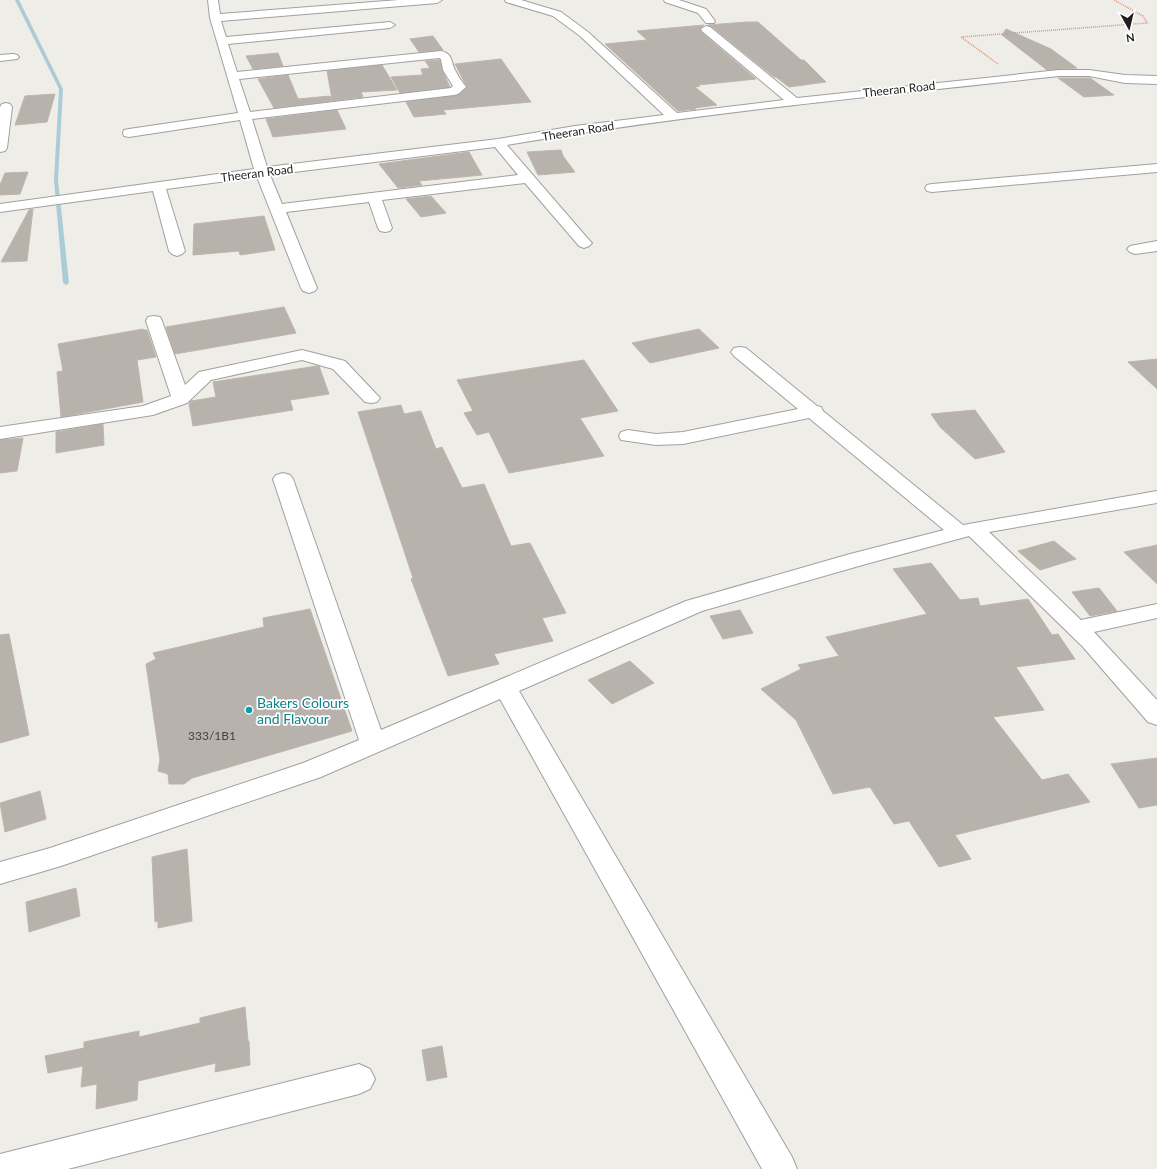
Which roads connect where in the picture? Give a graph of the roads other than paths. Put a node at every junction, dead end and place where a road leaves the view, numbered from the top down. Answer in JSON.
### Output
{"nodes":[{"id":1,"x":213,"y":0,"type":"edge"},
{"id":2,"x":437,"y":0,"type":"edge"},
{"id":3,"x":510,"y":0,"type":"edge"},
{"id":4,"x":669,"y":0,"type":"edge"},
{"id":5,"x":215,"y":18,"type":"junction"},
{"id":6,"x":390,"y":25,"type":"dead end"},
{"id":7,"x":222,"y":41,"type":"junction"},
{"id":8,"x":13,"y":57,"type":"dead end"},
{"id":9,"x":0,"y":58,"type":"edge"},
{"id":10,"x":233,"y":76,"type":"junction"},
{"id":11,"x":1157,"y":80,"type":"edge"},
{"id":12,"x":794,"y":102,"type":"junction"},
{"id":13,"x":6,"y":107,"type":"dead end"},
{"id":14,"x":245,"y":116,"type":"junction"},
{"id":15,"x":674,"y":117,"type":"junction"},
{"id":16,"x":129,"y":133,"type":"dead end"},
{"id":17,"x":498,"y":143,"type":"junction"},
{"id":18,"x":0,"y":148,"type":"edge"},
{"id":19,"x":1157,"y":168,"type":"edge"},
{"id":20,"x":262,"y":172,"type":"junction"},
{"id":21,"x":529,"y":178,"type":"junction"},
{"id":22,"x":158,"y":186,"type":"junction"},
{"id":23,"x":932,"y":188,"type":"dead end"},
{"id":24,"x":374,"y":197,"type":"junction"},
{"id":25,"x":0,"y":208,"type":"edge"},
{"id":26,"x":277,"y":209,"type":"junction"},
{"id":27,"x":385,"y":228,"type":"dead end"},
{"id":28,"x":584,"y":243,"type":"dead end"},
{"id":29,"x":1157,"y":246,"type":"edge"},
{"id":30,"x":1135,"y":250,"type":"dead end"},
{"id":31,"x":177,"y":251,"type":"dead end"},
{"id":32,"x":309,"y":288,"type":"dead end"},
{"id":33,"x":154,"y":321,"type":"dead end"},
{"id":34,"x":740,"y":352,"type":"dead end"},
{"id":35,"x":181,"y":398,"type":"junction"},
{"id":36,"x":371,"y":398,"type":"dead end"},
{"id":37,"x":814,"y":411,"type":"junction"},
{"id":38,"x":0,"y":433,"type":"edge"},
{"id":39,"x":628,"y":436,"type":"dead end"},
{"id":40,"x":283,"y":478,"type":"dead end"},
{"id":41,"x":1157,"y":497,"type":"edge"},
{"id":42,"x":966,"y":531,"type":"junction"},
{"id":43,"x":1157,"y":611,"type":"edge"},
{"id":44,"x":1077,"y":628,"type":"junction"},
{"id":45,"x":505,"y":687,"type":"junction"},
{"id":46,"x":1157,"y":716,"type":"edge"},
{"id":47,"x":374,"y":744,"type":"junction"},
{"id":48,"x":0,"y":873,"type":"edge"},
{"id":49,"x":360,"y":1079,"type":"dead end"},
{"id":50,"x":4,"y":1169,"type":"edge"},
{"id":51,"x":780,"y":1169,"type":"edge"}],
"edges":[{"from":1,"to":5,"type":"street"},
{"from":2,"to":5,"type":"street"},
{"from":3,"to":15,"type":"street"},
{"from":4,"to":12,"type":"street"},
{"from":5,"to":7,"type":"street"},
{"from":6,"to":7,"type":"street"},
{"from":7,"to":10,"type":"street"},
{"from":8,"to":9,"type":"street"},
{"from":10,"to":14,"type":"street"},
{"from":10,"to":14,"type":"street"},
{"from":11,"to":12,"type":"street","name":"Theeran Road"},
{"from":12,"to":15,"type":"street","name":"Theeran Road"},
{"from":13,"to":18,"type":"street"},
{"from":14,"to":16,"type":"street"},
{"from":14,"to":20,"type":"street"},
{"from":15,"to":17,"type":"street","name":"Theeran Road"},
{"from":17,"to":20,"type":"street","name":"Theeran Road"},
{"from":17,"to":21,"type":"street"},
{"from":19,"to":23,"type":"street"},
{"from":20,"to":22,"type":"street","name":"Theeran Road"},
{"from":20,"to":26,"type":"street"},
{"from":21,"to":24,"type":"street"},
{"from":21,"to":28,"type":"street"},
{"from":22,"to":25,"type":"street","name":"Theeran Road"},
{"from":22,"to":31,"type":"street"},
{"from":24,"to":26,"type":"street"},
{"from":24,"to":27,"type":"street"},
{"from":26,"to":32,"type":"street"},
{"from":29,"to":30,"type":"street"},
{"from":33,"to":35,"type":"street"},
{"from":34,"to":37,"type":"street"},
{"from":35,"to":36,"type":"street"},
{"from":35,"to":38,"type":"street"},
{"from":37,"to":39,"type":"street"},
{"from":37,"to":42,"type":"street"},
{"from":40,"to":47,"type":"street"},
{"from":41,"to":42,"type":"street"},
{"from":42,"to":44,"type":"street"},
{"from":42,"to":45,"type":"street"},
{"from":43,"to":44,"type":"street"},
{"from":44,"to":46,"type":"street"},
{"from":45,"to":47,"type":"street"},
{"from":45,"to":51,"type":"street"},
{"from":47,"to":48,"type":"street"},
{"from":49,"to":50,"type":"street"}]}
